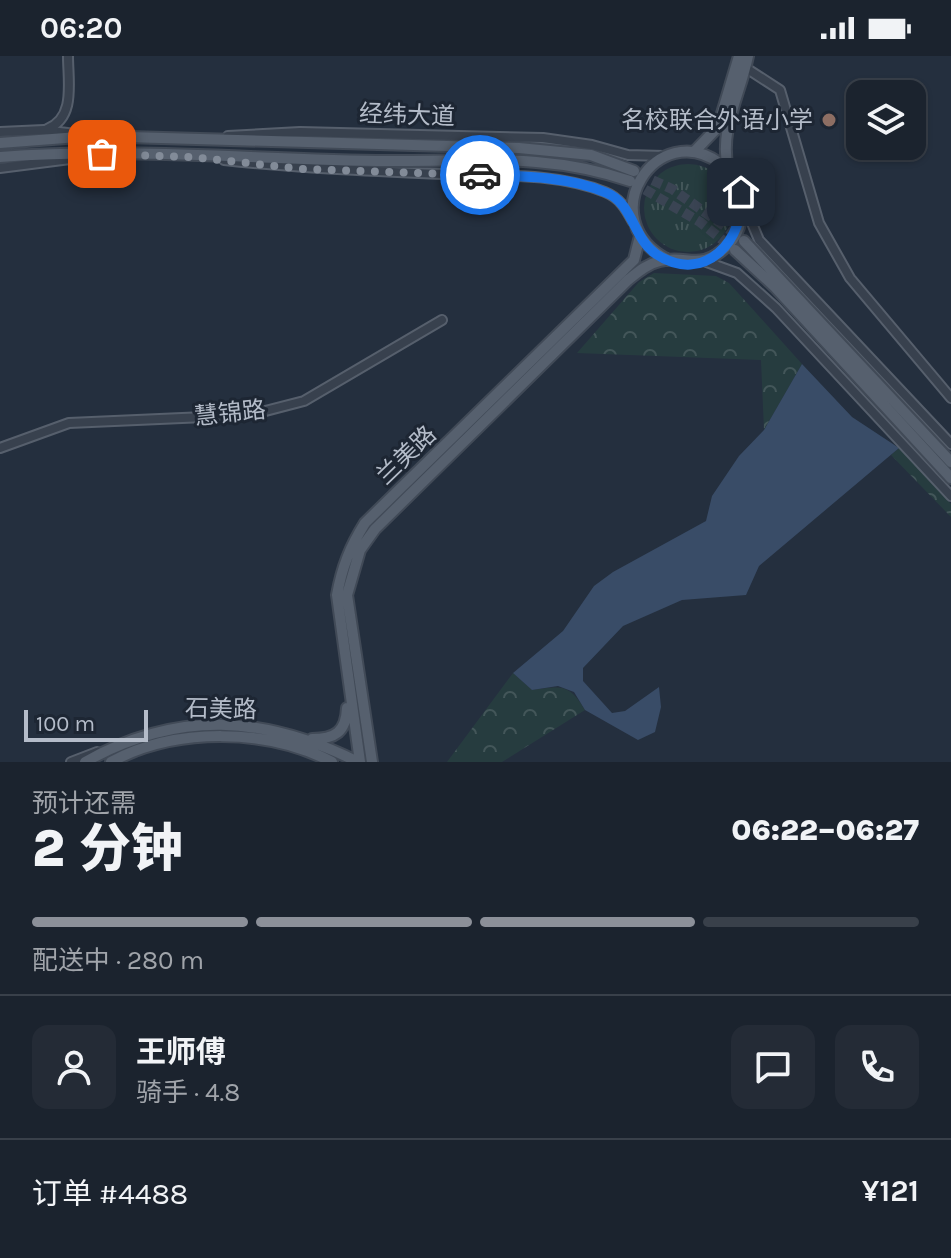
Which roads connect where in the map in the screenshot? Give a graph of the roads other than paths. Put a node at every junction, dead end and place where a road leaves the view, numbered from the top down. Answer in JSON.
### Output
{"nodes":[{"id":1,"x":68,"y":56,"type":"edge"},
{"id":2,"x":739,"y":56,"type":"edge"},
{"id":3,"x":748,"y":56,"type":"edge"},
{"id":4,"x":746,"y":68,"type":"junction"},
{"id":5,"x":44,"y":130,"type":"junction"},
{"id":6,"x":0,"y":132,"type":"edge"},
{"id":7,"x":91,"y":136,"type":"junction"},
{"id":8,"x":193,"y":138,"type":"junction"},
{"id":9,"x":0,"y":143,"type":"edge"},
{"id":10,"x":694,"y":152,"type":"junction"},
{"id":11,"x":102,"y":154,"type":"junction"},
{"id":12,"x":665,"y":156,"type":"junction"},
{"id":13,"x":0,"y":157,"type":"edge"},
{"id":14,"x":191,"y":157,"type":"junction"},
{"id":15,"x":0,"y":168,"type":"edge"},
{"id":16,"x":728,"y":169,"type":"junction"},
{"id":17,"x":741,"y":192,"type":"junction"},
{"id":18,"x":638,"y":231,"type":"junction"},
{"id":19,"x":744,"y":241,"type":"tunnel mouth"},
{"id":20,"x":735,"y":250,"type":"tunnel mouth"},
{"id":21,"x":668,"y":260,"type":"junction"},
{"id":22,"x":703,"y":261,"type":"junction"},
{"id":23,"x":442,"y":320,"type":"dead end"},
{"id":24,"x":951,"y":398,"type":"edge"},
{"id":25,"x":951,"y":444,"type":"edge"},
{"id":26,"x":0,"y":448,"type":"edge"},
{"id":27,"x":951,"y":462,"type":"edge"},
{"id":28,"x":951,"y":478,"type":"edge"},
{"id":29,"x":951,"y":496,"type":"edge"},
{"id":30,"x":348,"y":682,"type":"junction"},
{"id":31,"x":304,"y":738,"type":"junction"},
{"id":32,"x":120,"y":743,"type":"junction"},
{"id":33,"x":71,"y":762,"type":"edge"},
{"id":34,"x":85,"y":762,"type":"edge"},
{"id":35,"x":113,"y":762,"type":"edge"},
{"id":36,"x":332,"y":762,"type":"edge"},
{"id":37,"x":359,"y":762,"type":"edge"},
{"id":38,"x":372,"y":762,"type":"edge"}],
"edges":[{"from":1,"to":5,"type":"street"},
{"from":2,"to":10,"type":"main road"},
{"from":3,"to":4,"type":"main road"},
{"from":4,"to":16,"type":"main road"},
{"from":4,"to":24,"type":"street"},
{"from":5,"to":6,"type":"street"},
{"from":5,"to":7,"type":"street"},
{"from":7,"to":8,"type":"main road","name":"经纬大道"},
{"from":7,"to":9,"type":"main road","name":"经纬大道"},
{"from":8,"to":12,"type":"street","name":"经纬大道"},
{"from":8,"to":14,"type":"main road","name":"经纬大道"},
{"from":10,"to":12,"type":"main road"},
{"from":10,"to":16,"type":"main road"},
{"from":11,"to":13,"type":"main road","name":"经纬大道"},
{"from":11,"to":14,"type":"main road","name":"经纬大道"},
{"from":11,"to":15,"type":"street"},
{"from":12,"to":18,"type":"main road","name":"兰美路"},
{"from":14,"to":18,"type":"street","name":"经纬大道"},
{"from":16,"to":17,"type":"main road"},
{"from":17,"to":22,"type":"main road"},
{"from":17,"to":25,"type":"street"},
{"from":18,"to":21,"type":"main road"},
{"from":18,"to":30,"type":"main road","name":"兰美路"},
{"from":19,"to":27,"type":"main road"},
{"from":20,"to":28,"type":"main road"},
{"from":21,"to":22,"type":"main road","name":"兰美路"},
{"from":21,"to":38,"type":"main road","name":"兰美路"},
{"from":22,"to":29,"type":"street"},
{"from":23,"to":26,"type":"street","name":"慧锦路"},
{"from":30,"to":31,"type":"main road"},
{"from":30,"to":37,"type":"main road","name":"兰美路"},
{"from":31,"to":32,"type":"main road","name":"石美路"},
{"from":31,"to":37,"type":"main road","name":"石美路"},
{"from":32,"to":33,"type":"street"},
{"from":32,"to":34,"type":"main road","name":"石美路"},
{"from":35,"to":36,"type":"main road","name":"石美路"}]}
